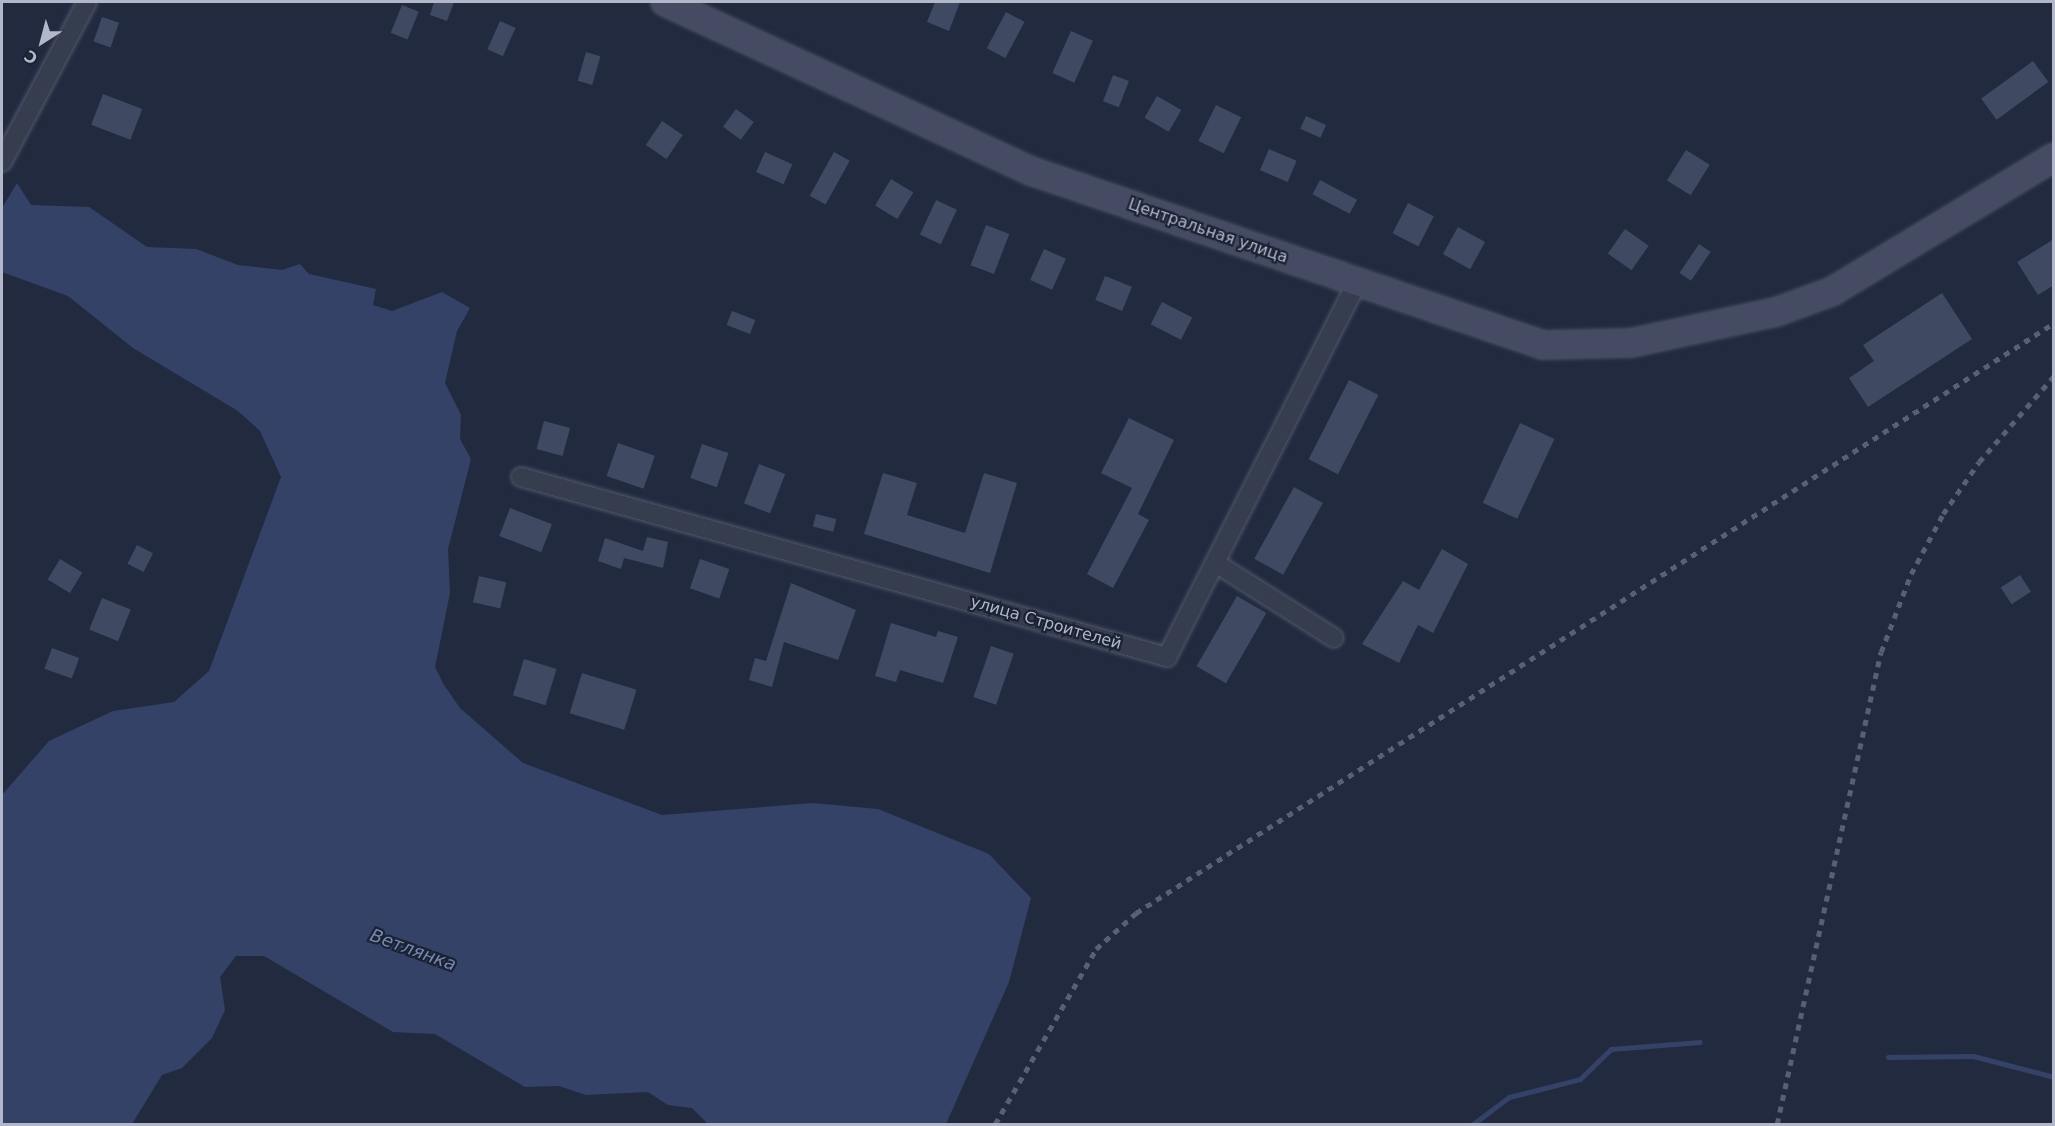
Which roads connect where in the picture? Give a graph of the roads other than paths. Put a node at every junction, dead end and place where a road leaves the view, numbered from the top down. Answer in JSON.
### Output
{"nodes":[{"id":1,"x":87,"y":2,"type":"edge"},
{"id":2,"x":664,"y":2,"type":"edge"},
{"id":3,"x":2054,"y":157,"type":"edge"},
{"id":4,"x":2,"y":162,"type":"edge"},
{"id":5,"x":1357,"y":282,"type":"junction"},
{"id":6,"x":521,"y":477,"type":"dead end"},
{"id":7,"x":1216,"y":564,"type":"junction"},
{"id":8,"x":1334,"y":638,"type":"dead end"}],
"edges":[{"from":1,"to":4,"type":"street"},
{"from":2,"to":5,"type":"main road","name":"Центральная улица"},
{"from":3,"to":5,"type":"main road","name":"Центральная улица"},
{"from":5,"to":7,"type":"street","name":"улица Строителей"},
{"from":6,"to":7,"type":"street","name":"улица Строителей"},
{"from":7,"to":8,"type":"street"}]}
